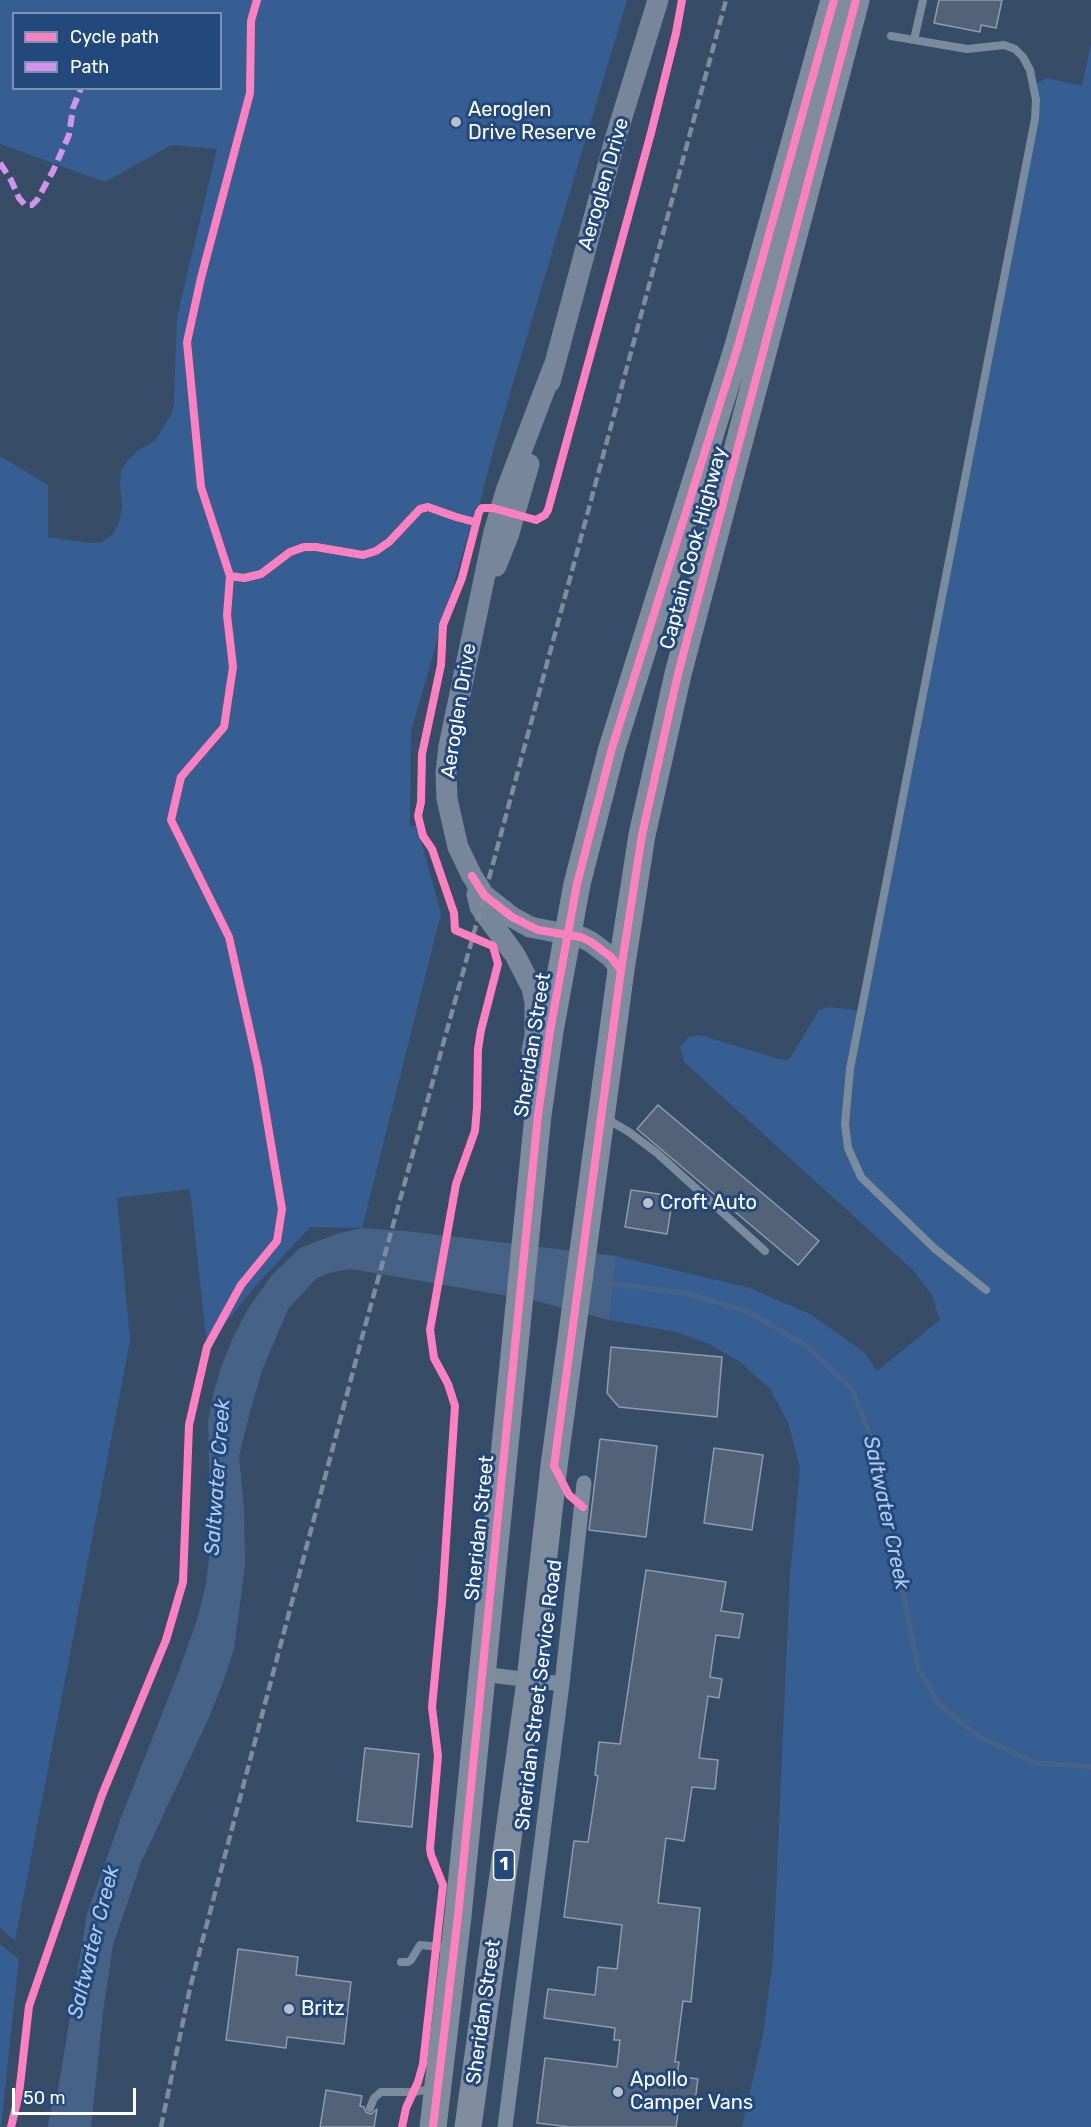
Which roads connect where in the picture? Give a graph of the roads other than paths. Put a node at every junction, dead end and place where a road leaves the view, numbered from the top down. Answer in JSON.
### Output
{"nodes":[{"id":1,"x":658,"y":0,"type":"edge"},
{"id":2,"x":834,"y":0,"type":"edge"},
{"id":3,"x":856,"y":0,"type":"edge"},
{"id":4,"x":922,"y":0,"type":"edge"},
{"id":5,"x":891,"y":36,"type":"dead end"},
{"id":6,"x":914,"y":40,"type":"junction"},
{"id":7,"x":472,"y":876,"type":"junction"},
{"id":8,"x":568,"y":934,"type":"junction"},
{"id":9,"x":621,"y":970,"type":"junction"},
{"id":10,"x":538,"y":1114,"type":"junction"},
{"id":11,"x":601,"y":1116,"type":"junction"},
{"id":12,"x":765,"y":1251,"type":"dead end"},
{"id":13,"x":986,"y":1290,"type":"dead end"},
{"id":14,"x":584,"y":1483,"type":"dead end"},
{"id":15,"x":482,"y":1674,"type":"junction"},
{"id":16,"x":530,"y":1680,"type":"junction"},
{"id":17,"x":562,"y":1684,"type":"junction"},
{"id":18,"x":454,"y":1949,"type":"junction"},
{"id":19,"x":401,"y":1962,"type":"dead end"},
{"id":20,"x":439,"y":2088,"type":"junction"},
{"id":21,"x":370,"y":2108,"type":"dead end"},
{"id":22,"x":434,"y":2127,"type":"edge"},
{"id":23,"x":468,"y":2127,"type":"edge"},
{"id":24,"x":505,"y":2127,"type":"edge"}],
"edges":[{"from":1,"to":7,"type":"street","name":"Aeroglen Drive"},
{"from":2,"to":8,"type":"highway","name":"Captain Cook Highway","number":"1"},
{"from":3,"to":9,"type":"highway","name":"Captain Cook Highway","number":"1"},
{"from":4,"to":6,"type":"lane"},
{"from":5,"to":6,"type":"lane"},
{"from":6,"to":13,"type":"lane"},
{"from":7,"to":8,"type":"street","name":"Aeroglen Drive"},
{"from":7,"to":10,"type":"street","name":"Aeroglen Drive"},
{"from":8,"to":9,"type":"street","name":"Aeroglen Drive"},
{"from":8,"to":10,"type":"highway","name":"Sheridan Street","number":"1"},
{"from":9,"to":11,"type":"highway","name":"Sheridan Street","number":"1"},
{"from":10,"to":15,"type":"highway","name":"Sheridan Street","number":"1"},
{"from":11,"to":12,"type":"lane"},
{"from":11,"to":16,"type":"highway","name":"Sheridan Street","number":"1"},
{"from":14,"to":17,"type":"street","name":"Sheridan Street Service Road"},
{"from":15,"to":16,"type":"street"},
{"from":15,"to":18,"type":"highway","name":"Sheridan Street","number":"1"},
{"from":16,"to":17,"type":"street"},
{"from":16,"to":23,"type":"highway","name":"Sheridan Street","number":"1"},
{"from":17,"to":24,"type":"street","name":"Sheridan Street Service Road"},
{"from":18,"to":19,"type":"lane"},
{"from":18,"to":20,"type":"highway","name":"Sheridan Street","number":"1"},
{"from":20,"to":21,"type":"lane"},
{"from":20,"to":22,"type":"highway","name":"Sheridan Street","number":"1"}]}
